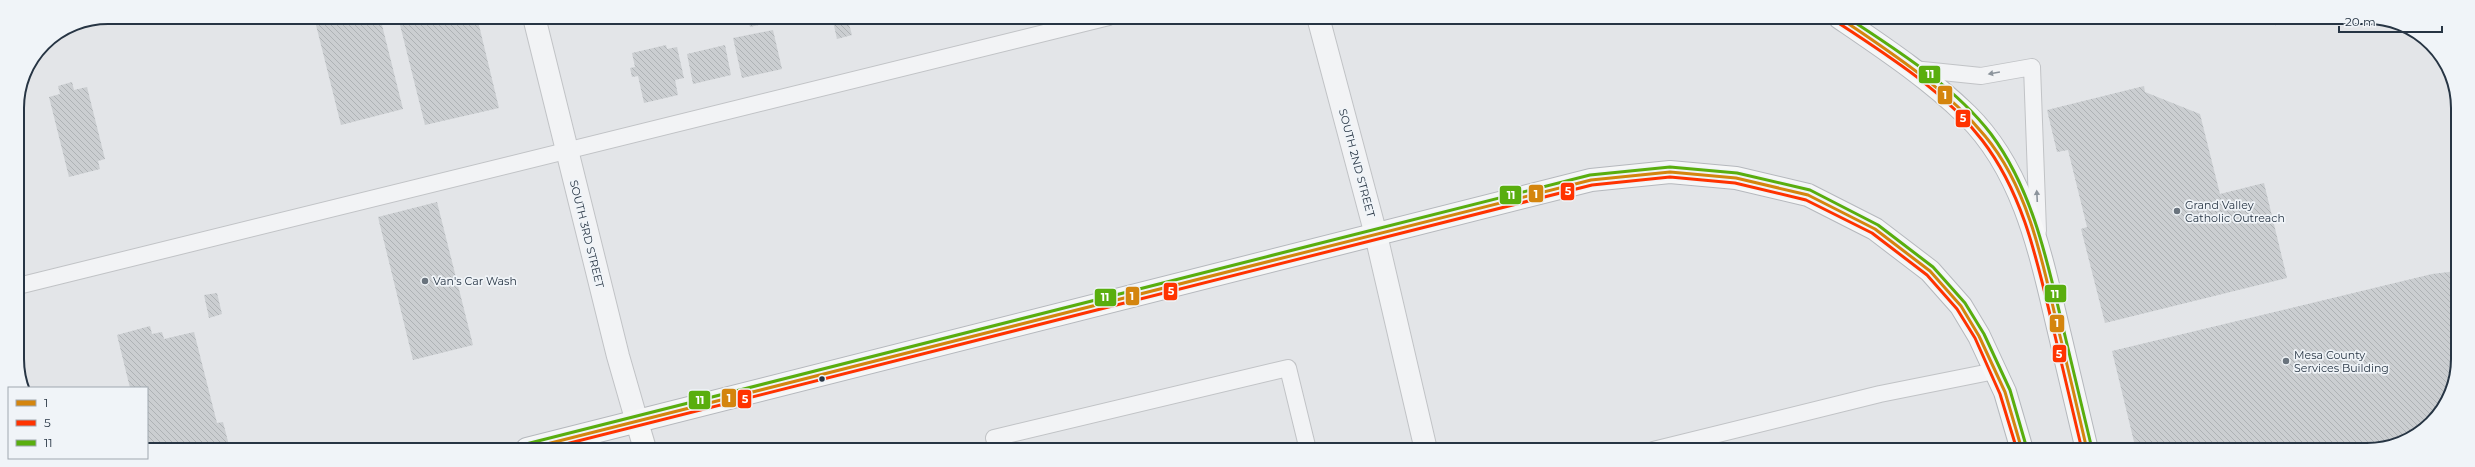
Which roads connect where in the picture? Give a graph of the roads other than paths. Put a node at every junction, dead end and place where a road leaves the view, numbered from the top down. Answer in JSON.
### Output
{"nodes":[{"id":1,"x":536,"y":24,"type":"edge"},
{"id":2,"x":1081,"y":24,"type":"edge"},
{"id":3,"x":1320,"y":24,"type":"edge"},
{"id":4,"x":1849,"y":24,"type":"edge"},
{"id":5,"x":1913,"y":69,"type":"junction"},
{"id":6,"x":566,"y":151,"type":"junction"},
{"id":7,"x":1376,"y":235,"type":"junction"},
{"id":8,"x":2039,"y":249,"type":"junction"},
{"id":9,"x":24,"y":285,"type":"edge"},
{"id":10,"x":1995,"y":371,"type":"junction"},
{"id":11,"x":637,"y":422,"type":"junction"},
{"id":12,"x":551,"y":443,"type":"edge"},
{"id":13,"x":643,"y":443,"type":"edge"},
{"id":14,"x":995,"y":443,"type":"edge"},
{"id":15,"x":1306,"y":443,"type":"edge"},
{"id":16,"x":1424,"y":443,"type":"edge"},
{"id":17,"x":1681,"y":443,"type":"edge"},
{"id":18,"x":2020,"y":443,"type":"edge"},
{"id":19,"x":2085,"y":443,"type":"edge"}],
"edges":[{"from":1,"to":6,"type":"street","name":"SOUTH 3RD STREET"},
{"from":2,"to":6,"type":"lane"},
{"from":3,"to":7,"type":"street","name":"SOUTH 2ND STREET"},
{"from":4,"to":5,"type":"main road"},
{"from":5,"to":8,"type":"main road"},
{"from":8,"to":5,"type":"lane","one_way":true},
{"from":6,"to":9,"type":"lane"},
{"from":6,"to":11,"type":"street","name":"SOUTH 3RD STREET"},
{"from":7,"to":10,"type":"main road"},
{"from":7,"to":11,"type":"main road"},
{"from":7,"to":16,"type":"street","name":"SOUTH 2ND STREET"},
{"from":8,"to":19,"type":"main road"},
{"from":10,"to":17,"type":"lane"},
{"from":10,"to":18,"type":"main road"},
{"from":11,"to":12,"type":"main road"},
{"from":11,"to":13,"type":"main road","name":"SOUTH 3RD STREET"},
{"from":14,"to":15,"type":"lane"}]}
